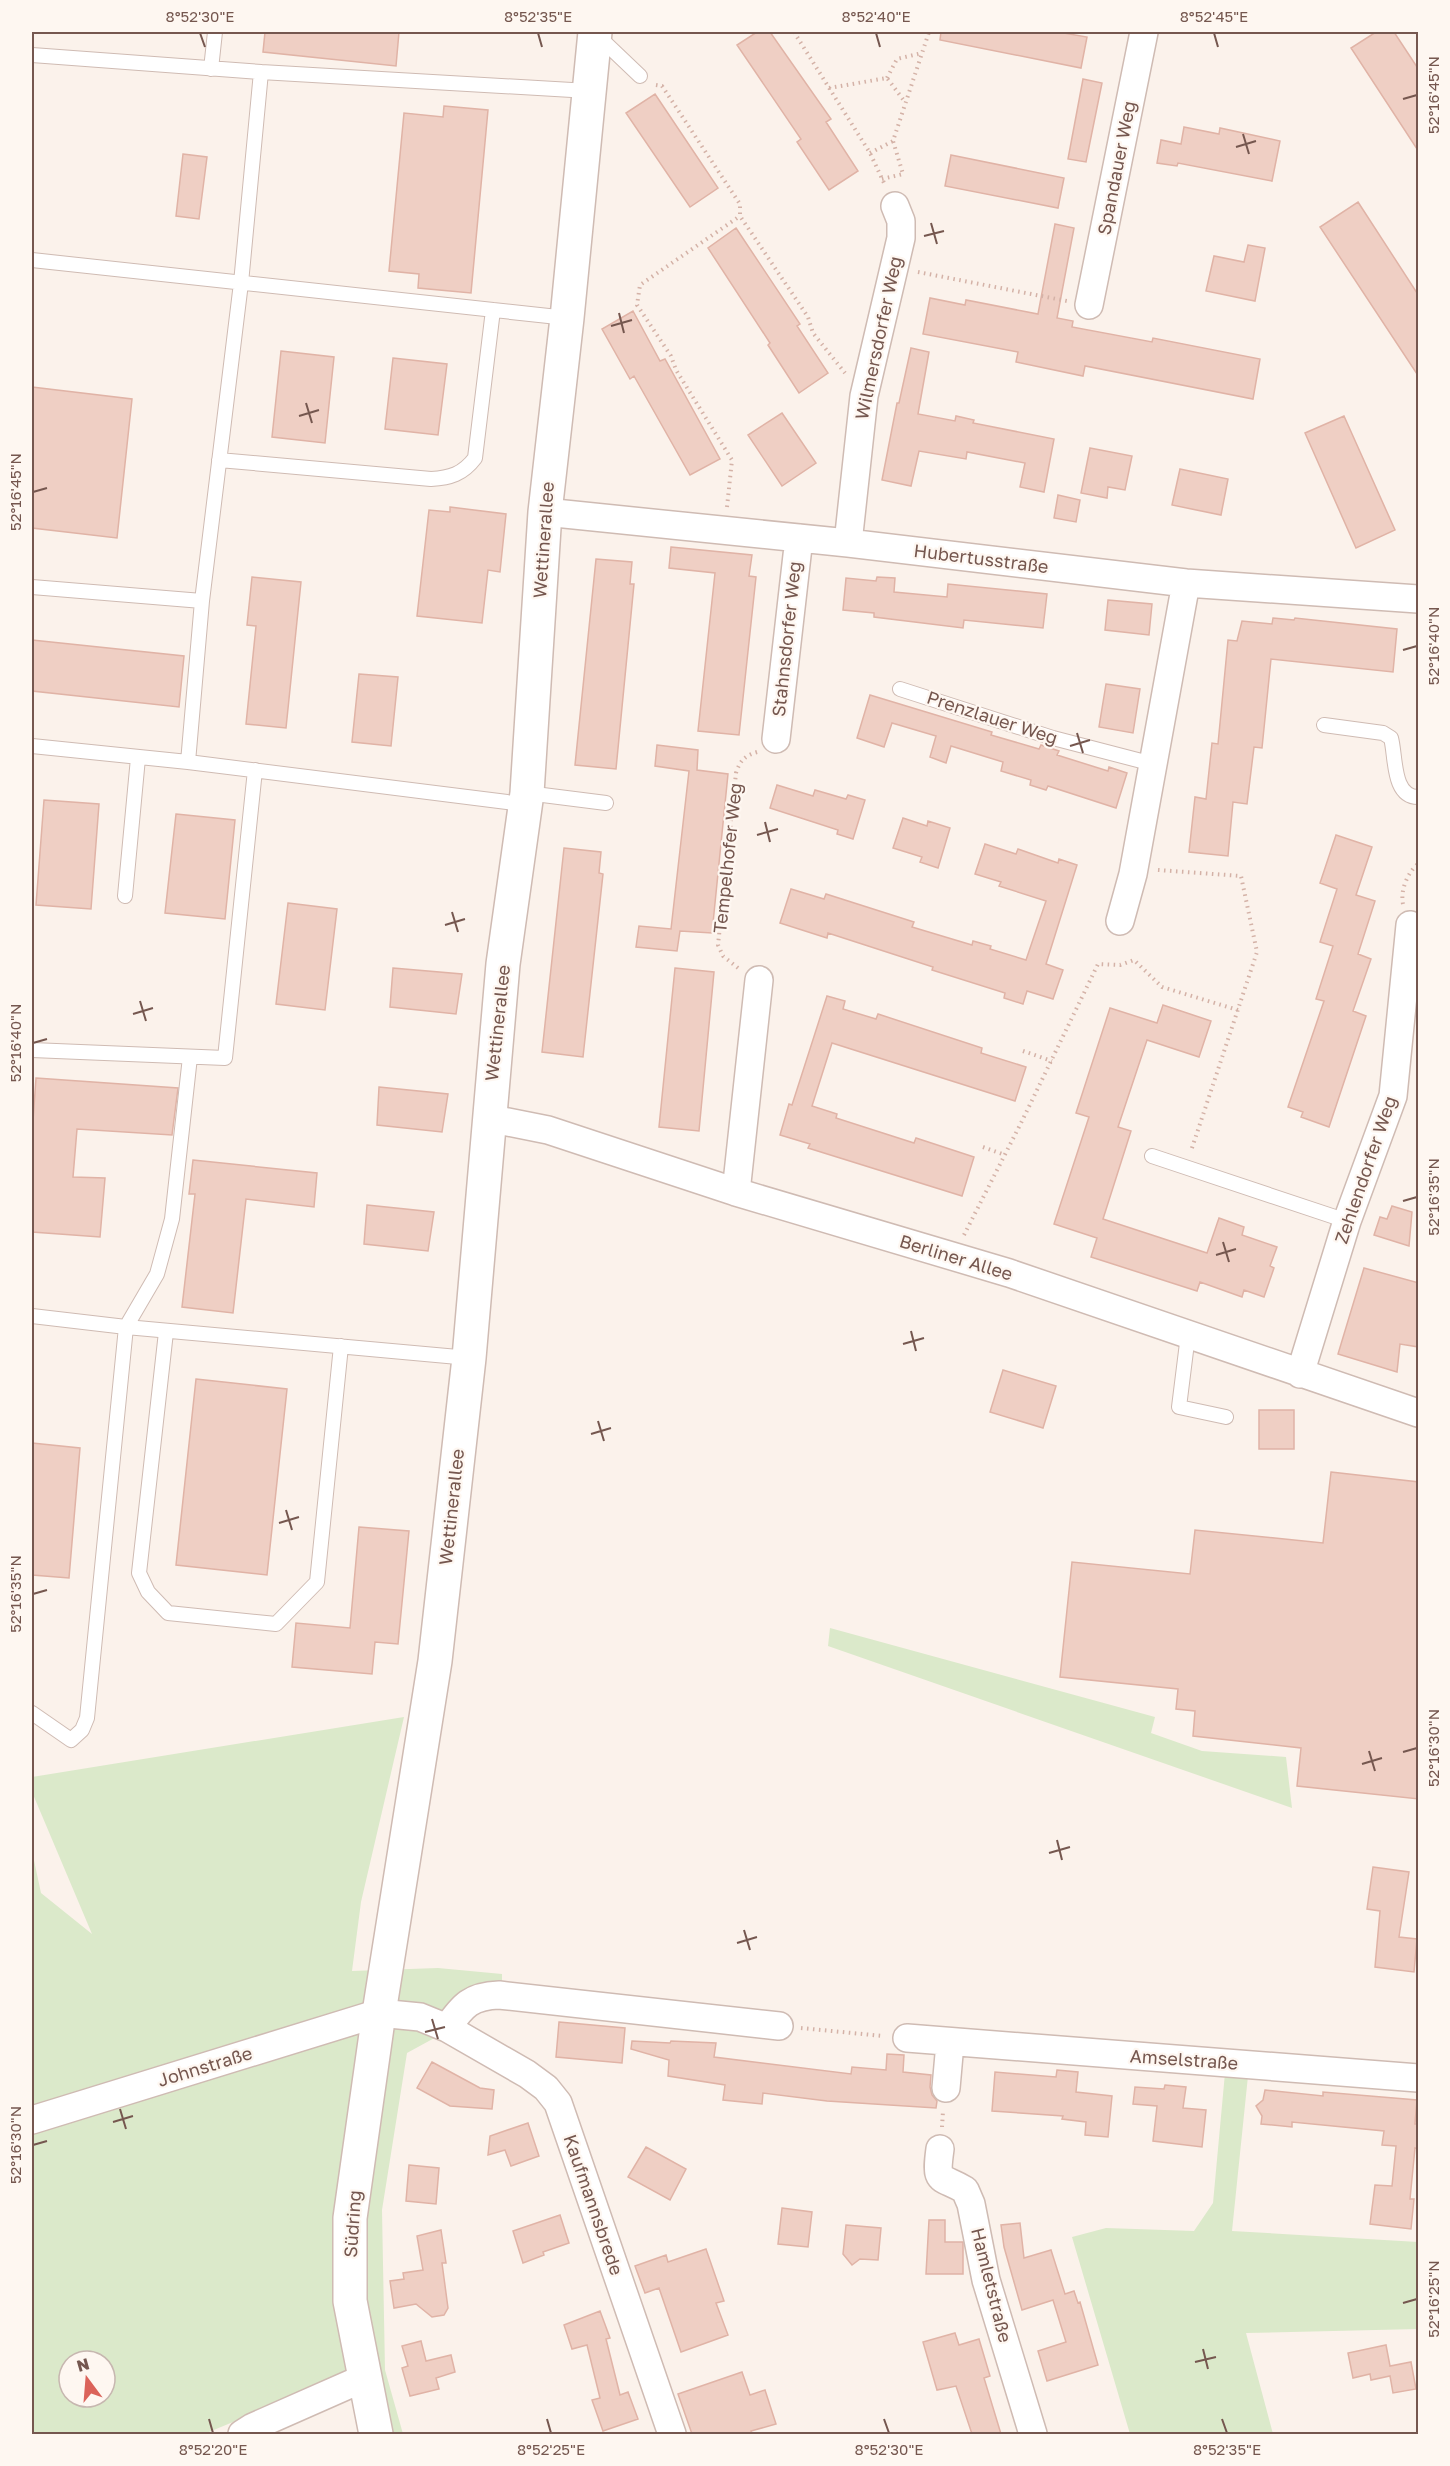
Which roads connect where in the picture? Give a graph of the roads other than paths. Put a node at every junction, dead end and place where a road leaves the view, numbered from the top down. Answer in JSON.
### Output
{"nodes":[{"id":1,"x":215,"y":32,"type":"edge"},
{"id":2,"x":595,"y":32,"type":"edge"},
{"id":3,"x":1144,"y":32,"type":"edge"},
{"id":4,"x":32,"y":55,"type":"edge"},
{"id":5,"x":211,"y":69,"type":"junction"},
{"id":6,"x":261,"y":72,"type":"junction"},
{"id":7,"x":640,"y":76,"type":"road end"},
{"id":8,"x":589,"y":91,"type":"junction"},
{"id":9,"x":895,"y":206,"type":"road end"},
{"id":10,"x":32,"y":260,"type":"edge"},
{"id":11,"x":241,"y":283,"type":"junction"},
{"id":12,"x":1089,"y":306,"type":"road end"},
{"id":13,"x":493,"y":310,"type":"junction"},
{"id":14,"x":567,"y":318,"type":"junction"},
{"id":15,"x":219,"y":460,"type":"junction"},
{"id":16,"x":545,"y":512,"type":"junction"},
{"id":17,"x":799,"y":538,"type":"junction"},
{"id":18,"x":848,"y":543,"type":"junction"},
{"id":19,"x":1186,"y":583,"type":"junction"},
{"id":20,"x":32,"y":587,"type":"edge"},
{"id":21,"x":1419,"y":599,"type":"edge"},
{"id":22,"x":202,"y":601,"type":"junction"},
{"id":23,"x":900,"y":688,"type":"dead end"},
{"id":24,"x":1324,"y":725,"type":"dead end"},
{"id":25,"x":776,"y":739,"type":"road end"},
{"id":26,"x":32,"y":746,"type":"edge"},
{"id":27,"x":138,"y":758,"type":"junction"},
{"id":28,"x":188,"y":762,"type":"junction"},
{"id":29,"x":1153,"y":764,"type":"junction"},
{"id":30,"x":255,"y":770,"type":"junction"},
{"id":31,"x":1419,"y":797,"type":"edge"},
{"id":32,"x":526,"y":800,"type":"junction"},
{"id":33,"x":606,"y":803,"type":"dead end"},
{"id":34,"x":125,"y":896,"type":"dead end"},
{"id":35,"x":1406,"y":912,"type":"road end"},
{"id":36,"x":1120,"y":921,"type":"dead end"},
{"id":37,"x":759,"y":980,"type":"road end"},
{"id":38,"x":32,"y":1050,"type":"edge"},
{"id":39,"x":189,"y":1057,"type":"junction"},
{"id":40,"x":488,"y":1118,"type":"junction"},
{"id":41,"x":1152,"y":1156,"type":"dead end"},
{"id":42,"x":736,"y":1192,"type":"junction"},
{"id":43,"x":1347,"y":1221,"type":"junction"},
{"id":44,"x":32,"y":1316,"type":"edge"},
{"id":45,"x":126,"y":1327,"type":"junction"},
{"id":46,"x":166,"y":1332,"type":"junction"},
{"id":47,"x":1188,"y":1335,"type":"junction"},
{"id":48,"x":340,"y":1346,"type":"junction"},
{"id":49,"x":469,"y":1358,"type":"junction"},
{"id":50,"x":1300,"y":1374,"type":"junction"},
{"id":51,"x":1419,"y":1413,"type":"edge"},
{"id":52,"x":1226,"y":1416,"type":"dead end"},
{"id":53,"x":32,"y":1713,"type":"edge"},
{"id":54,"x":378,"y":2013,"type":"junction"},
{"id":55,"x":779,"y":2026,"type":"road end"},
{"id":56,"x":447,"y":2028,"type":"junction"},
{"id":57,"x":907,"y":2038,"type":"road end"},
{"id":58,"x":950,"y":2043,"type":"junction"},
{"id":59,"x":1419,"y":2078,"type":"edge"},
{"id":60,"x":946,"y":2088,"type":"road end"},
{"id":61,"x":32,"y":2120,"type":"edge"},
{"id":62,"x":940,"y":2149,"type":"road end"},
{"id":63,"x":364,"y":2378,"type":"junction"},
{"id":64,"x":242,"y":2434,"type":"edge"},
{"id":65,"x":376,"y":2434,"type":"edge"},
{"id":66,"x":672,"y":2434,"type":"edge"},
{"id":67,"x":1033,"y":2434,"type":"edge"}],
"edges":[{"from":1,"to":5,"type":"lane"},
{"from":2,"to":7,"type":"lane"},
{"from":2,"to":8,"type":"street","name":"Wettinerallee"},
{"from":3,"to":12,"type":"street","name":"Spandauer Weg"},
{"from":4,"to":5,"type":"lane"},
{"from":5,"to":6,"type":"lane"},
{"from":6,"to":8,"type":"lane"},
{"from":6,"to":11,"type":"lane"},
{"from":8,"to":14,"type":"street","name":"Wettinerallee"},
{"from":9,"to":18,"type":"street","name":"Wilmersdorfer Weg"},
{"from":10,"to":11,"type":"lane"},
{"from":11,"to":13,"type":"lane"},
{"from":11,"to":15,"type":"lane"},
{"from":13,"to":14,"type":"lane"},
{"from":13,"to":15,"type":"lane"},
{"from":14,"to":16,"type":"street","name":"Wettinerallee"},
{"from":15,"to":22,"type":"lane"},
{"from":16,"to":17,"type":"street","name":"Hubertusstraße"},
{"from":16,"to":32,"type":"street","name":"Wettinerallee"},
{"from":17,"to":18,"type":"street","name":"Hubertusstraße"},
{"from":17,"to":25,"type":"street","name":"Stahnsdorfer Weg"},
{"from":18,"to":19,"type":"street","name":"Hubertusstraße"},
{"from":19,"to":21,"type":"street","name":"Hubertusstraße"},
{"from":19,"to":29,"type":"street"},
{"from":20,"to":22,"type":"lane"},
{"from":22,"to":28,"type":"lane"},
{"from":23,"to":29,"type":"lane","name":"Prenzlauer Weg"},
{"from":24,"to":31,"type":"lane"},
{"from":26,"to":27,"type":"lane"},
{"from":27,"to":28,"type":"lane"},
{"from":27,"to":34,"type":"lane"},
{"from":28,"to":30,"type":"lane"},
{"from":29,"to":36,"type":"street"},
{"from":30,"to":32,"type":"lane"},
{"from":30,"to":39,"type":"lane"},
{"from":32,"to":33,"type":"lane"},
{"from":32,"to":40,"type":"street","name":"Wettinerallee"},
{"from":35,"to":43,"type":"street","name":"Zehlendorfer Weg"},
{"from":37,"to":42,"type":"street"},
{"from":38,"to":39,"type":"lane"},
{"from":39,"to":45,"type":"lane"},
{"from":40,"to":42,"type":"street","name":"Berliner Allee"},
{"from":40,"to":49,"type":"street","name":"Wettinerallee"},
{"from":41,"to":43,"type":"lane"},
{"from":42,"to":47,"type":"street","name":"Berliner Allee"},
{"from":43,"to":50,"type":"street","name":"Zehlendorfer Weg"},
{"from":44,"to":45,"type":"lane"},
{"from":45,"to":46,"type":"lane"},
{"from":45,"to":53,"type":"lane"},
{"from":46,"to":48,"type":"lane"},
{"from":46,"to":48,"type":"lane"},
{"from":47,"to":50,"type":"street","name":"Berliner Allee"},
{"from":47,"to":52,"type":"lane"},
{"from":48,"to":49,"type":"lane"},
{"from":49,"to":54,"type":"street","name":"Wettinerallee"},
{"from":50,"to":51,"type":"street","name":"Berliner Allee"},
{"from":54,"to":56,"type":"street","name":"Kaufmannsbrede"},
{"from":54,"to":61,"type":"street","name":"Johnstraße"},
{"from":54,"to":63,"type":"street","name":"Südring"},
{"from":55,"to":56,"type":"street"},
{"from":56,"to":66,"type":"street","name":"Kaufmannsbrede"},
{"from":57,"to":58,"type":"street","name":"Amselstraße"},
{"from":58,"to":59,"type":"street","name":"Amselstraße"},
{"from":58,"to":60,"type":"street"},
{"from":62,"to":67,"type":"street","name":"Hamletstraße"},
{"from":63,"to":64,"type":"street"},
{"from":63,"to":65,"type":"street","name":"Südring"}]}
